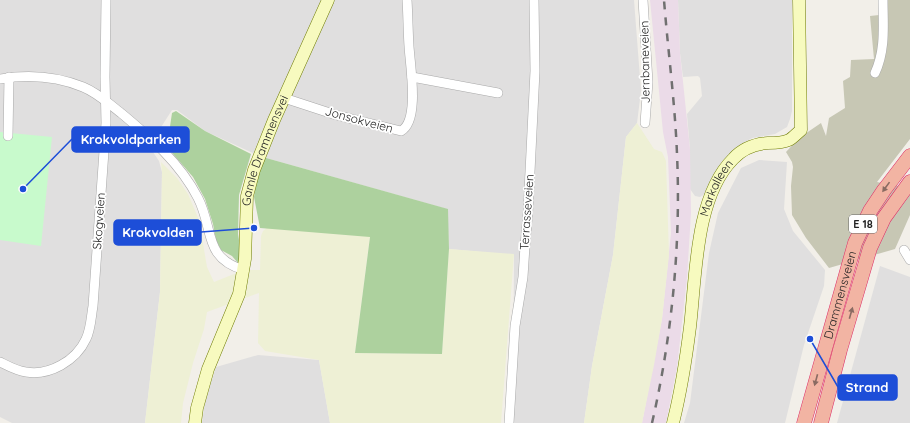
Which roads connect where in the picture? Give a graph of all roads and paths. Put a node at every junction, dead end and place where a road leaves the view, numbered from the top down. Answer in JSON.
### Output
{"nodes":[{"id":1,"x":106,"y":0,"type":"edge"},
{"id":2,"x":328,"y":0,"type":"edge"},
{"id":3,"x":408,"y":0,"type":"edge"},
{"id":4,"x":534,"y":0,"type":"edge"},
{"id":5,"x":643,"y":0,"type":"edge"},
{"id":6,"x":799,"y":0,"type":"edge"},
{"id":7,"x":883,"y":0,"type":"edge"},
{"id":8,"x":875,"y":73,"type":"dead end"},
{"id":9,"x":412,"y":77,"type":"junction"},
{"id":10,"x":5,"y":78,"type":"edge"},
{"id":11,"x":498,"y":93,"type":"dead end"},
{"id":12,"x":284,"y":98,"type":"junction"},
{"id":13,"x":105,"y":100,"type":"junction"},
{"id":14,"x":645,"y":123,"type":"dead end"},
{"id":15,"x":8,"y":136,"type":"dead end"},
{"id":16,"x":910,"y":156,"type":"edge"},
{"id":17,"x":910,"y":182,"type":"edge"},
{"id":18,"x":904,"y":250,"type":"dead end"},
{"id":19,"x":910,"y":260,"type":"edge"},
{"id":20,"x":244,"y":270,"type":"junction"},
{"id":21,"x":0,"y":362,"type":"edge"},
{"id":22,"x":195,"y":423,"type":"edge"},
{"id":23,"x":509,"y":423,"type":"edge"},
{"id":24,"x":673,"y":423,"type":"edge"},
{"id":25,"x":804,"y":423,"type":"edge"},
{"id":26,"x":821,"y":423,"type":"edge"}],
"edges":[{"from":1,"to":13,"type":"street","name":"Skogveien"},
{"from":2,"to":12,"type":"main road","name":"Gamle Drammensvei"},
{"from":3,"to":9,"type":"street","name":"Jonsokveien"},
{"from":4,"to":23,"type":"street","name":"Terrasseveien"},
{"from":5,"to":14,"type":"street","name":"Jernbaneveien"},
{"from":6,"to":24,"type":"main road","name":"Markalleen"},
{"from":7,"to":8,"type":"street"},
{"from":9,"to":11,"type":"street"},
{"from":9,"to":12,"type":"street","name":"Jonsokveien"},
{"from":10,"to":13,"type":"street"},
{"from":10,"to":15,"type":"street"},
{"from":12,"to":20,"type":"main road","name":"Gamle Drammensvei"},
{"from":13,"to":20,"type":"street"},
{"from":13,"to":21,"type":"street","name":"Skogveien"},
{"from":16,"to":25,"type":"highway","name":"Drammensveien","number":"E 18","one_way":true},
{"from":26,"to":17,"type":"highway","name":"Drammensveien","number":"E 18","one_way":true},
{"from":18,"to":19,"type":"street"},
{"from":20,"to":22,"type":"main road","name":"Gamle Drammensvei"}]}
